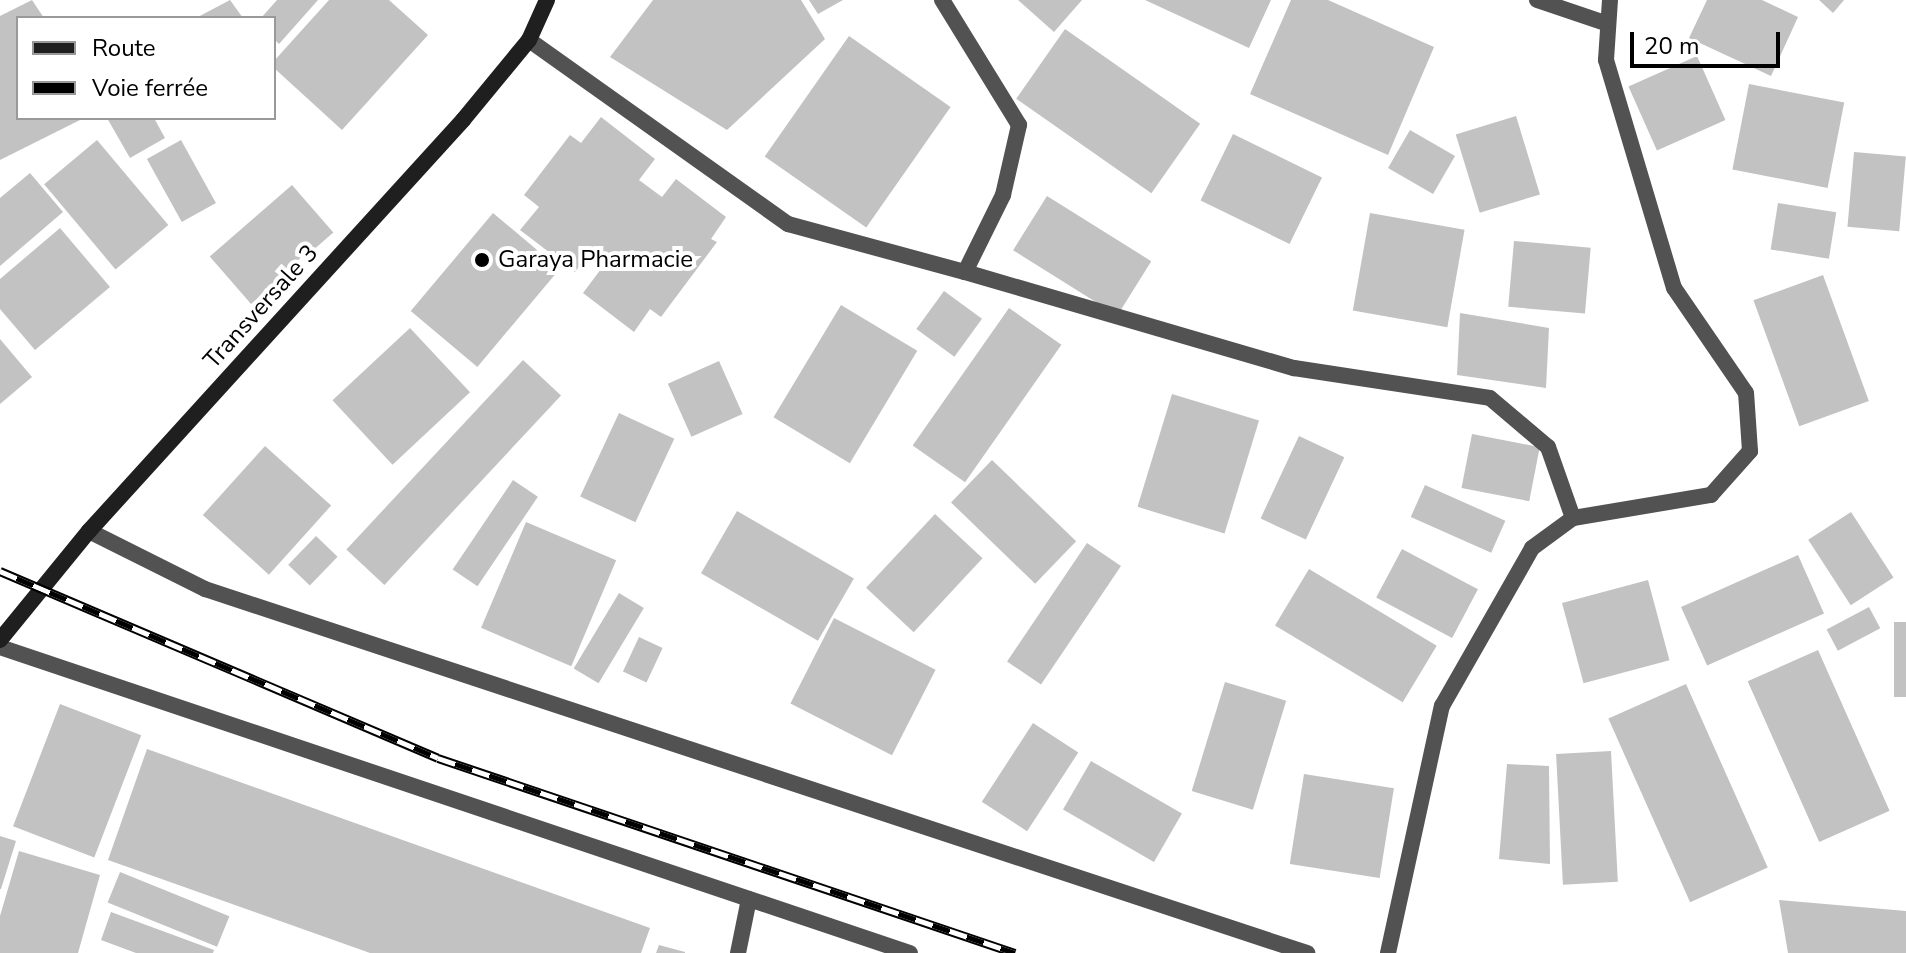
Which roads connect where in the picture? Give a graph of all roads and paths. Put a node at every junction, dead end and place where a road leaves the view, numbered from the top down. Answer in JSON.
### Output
{"nodes":[{"id":1,"x":547,"y":0,"type":"edge"},
{"id":2,"x":942,"y":0,"type":"edge"},
{"id":3,"x":1537,"y":0,"type":"edge"},
{"id":4,"x":1610,"y":0,"type":"edge"},
{"id":5,"x":1608,"y":24,"type":"junction"},
{"id":6,"x":529,"y":40,"type":"junction"},
{"id":7,"x":965,"y":272,"type":"junction"},
{"id":8,"x":1573,"y":518,"type":"junction"},
{"id":9,"x":89,"y":531,"type":"junction"},
{"id":10,"x":0,"y":640,"type":"edge"},
{"id":11,"x":0,"y":647,"type":"edge"},
{"id":12,"x":749,"y":899,"type":"junction"},
{"id":13,"x":738,"y":953,"type":"edge"},
{"id":14,"x":910,"y":953,"type":"edge"},
{"id":15,"x":1307,"y":953,"type":"edge"},
{"id":16,"x":1388,"y":953,"type":"edge"}],
"edges":[{"from":1,"to":6,"type":"main road","name":"Transversale 3"},
{"from":2,"to":7,"type":"street"},
{"from":3,"to":5,"type":"street"},
{"from":4,"to":5,"type":"street"},
{"from":5,"to":8,"type":"street"},
{"from":6,"to":7,"type":"street"},
{"from":6,"to":9,"type":"main road","name":"Transversale 3"},
{"from":7,"to":8,"type":"street"},
{"from":8,"to":16,"type":"street"},
{"from":9,"to":10,"type":"main road","name":"Transversale 3"},
{"from":9,"to":15,"type":"street"},
{"from":11,"to":12,"type":"street"},
{"from":12,"to":13,"type":"street"},
{"from":12,"to":14,"type":"street"}]}
